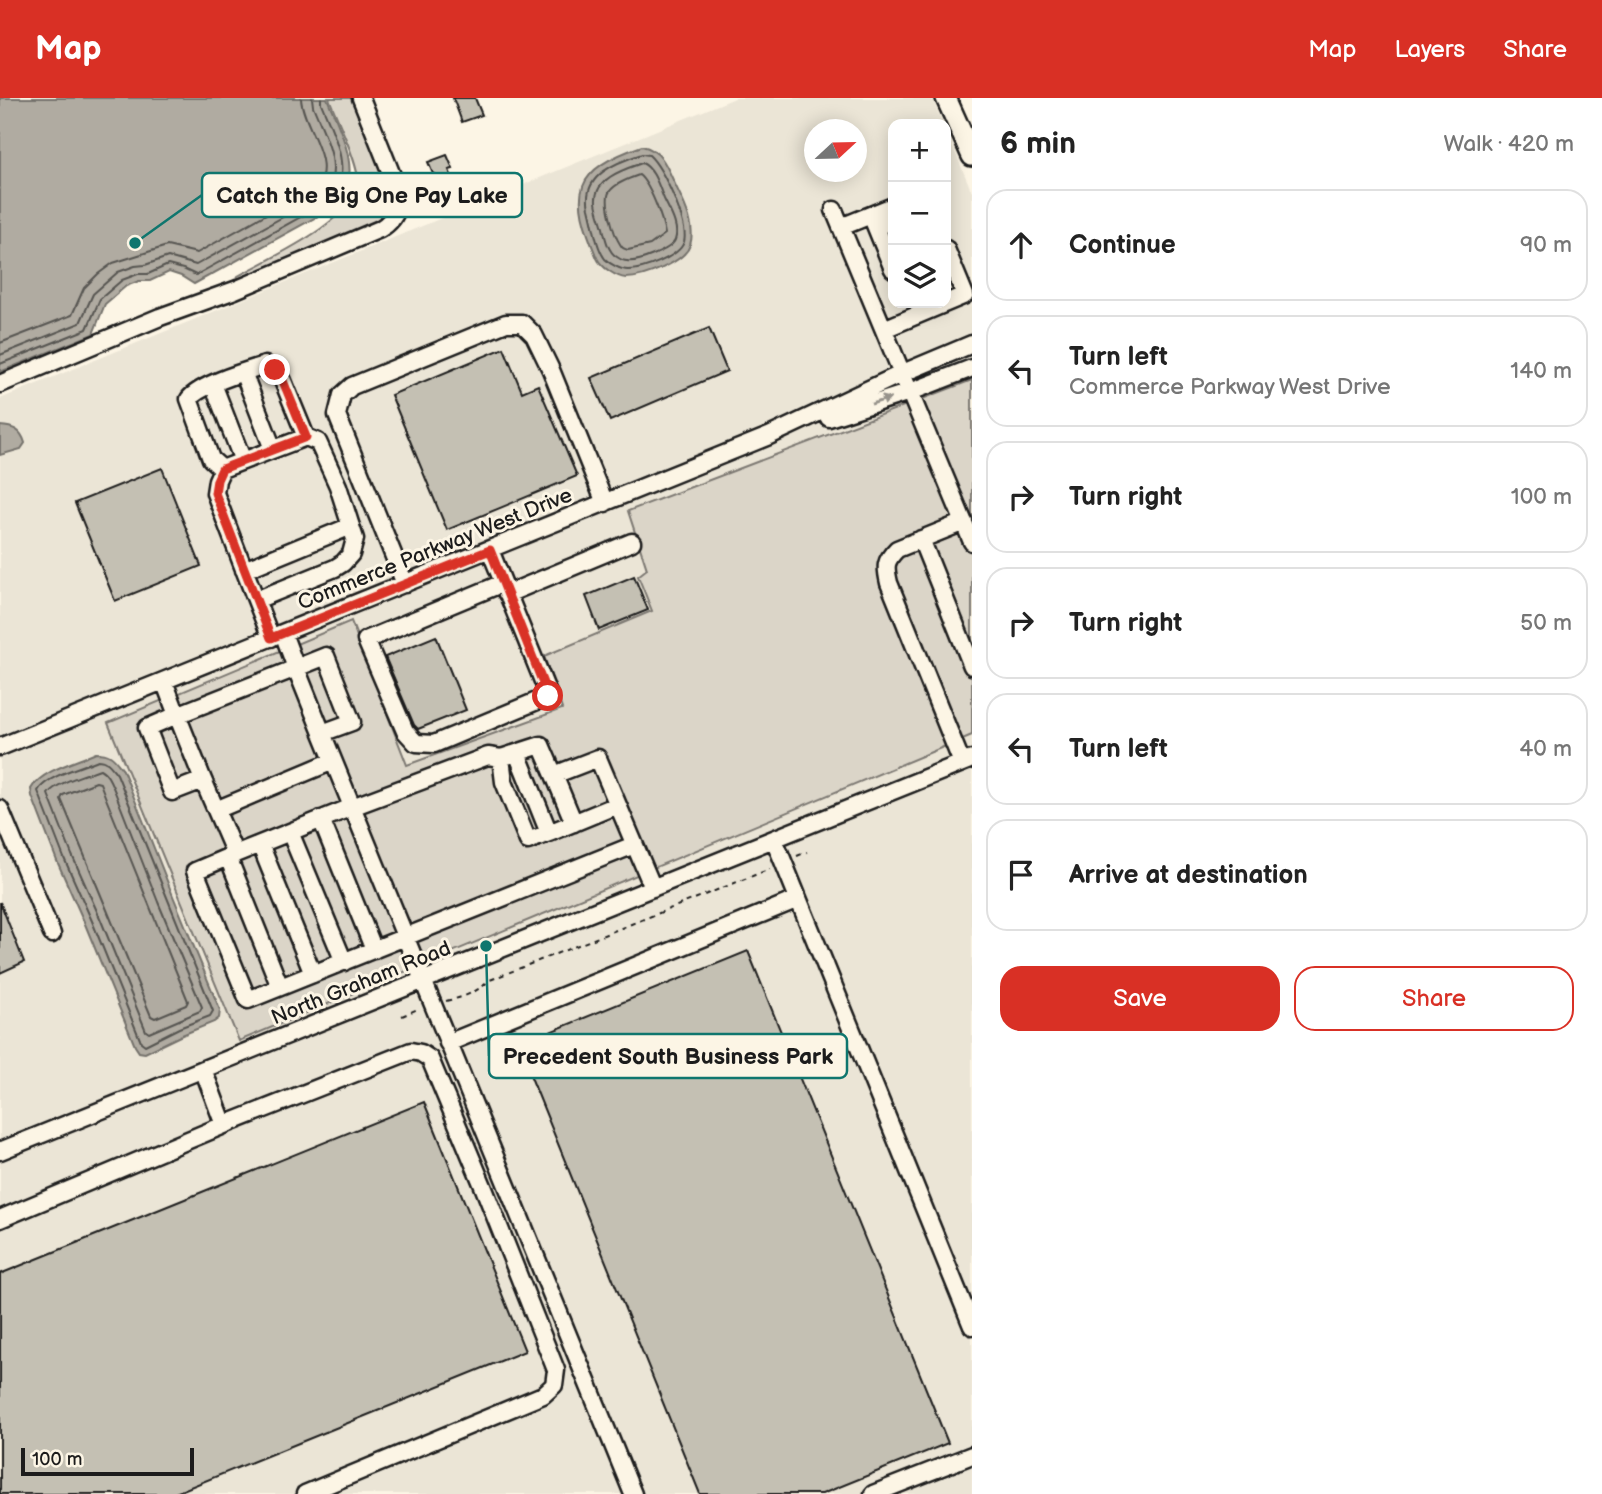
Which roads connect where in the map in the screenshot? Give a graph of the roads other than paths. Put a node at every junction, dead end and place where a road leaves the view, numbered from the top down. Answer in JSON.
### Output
{"nodes":[{"id":1,"x":361,"y":98,"type":"edge"},
{"id":2,"x":946,"y":98,"type":"edge"},
{"id":3,"x":972,"y":156,"type":"edge"},
{"id":4,"x":834,"y":210,"type":"dead end"},
{"id":5,"x":888,"y":210,"type":"edge"},
{"id":6,"x":888,"y":220,"type":"edge"},
{"id":7,"x":873,"y":221,"type":"junction"},
{"id":8,"x":842,"y":227,"type":"junction"},
{"id":9,"x":888,"y":257,"type":"edge"},
{"id":10,"x":951,"y":261,"type":"edge"},
{"id":11,"x":951,"y":299,"type":"edge"},
{"id":12,"x":911,"y":310,"type":"edge"},
{"id":13,"x":884,"y":329,"type":"junction"},
{"id":14,"x":972,"y":344,"type":"edge"},
{"id":15,"x":972,"y":368,"type":"edge"},
{"id":16,"x":243,"y":372,"type":"junction"},
{"id":17,"x":903,"y":373,"type":"junction"},
{"id":18,"x":0,"y":384,"type":"edge"},
{"id":19,"x":213,"y":384,"type":"junction"},
{"id":20,"x":910,"y":392,"type":"junction"},
{"id":21,"x":769,"y":436,"type":"junction"},
{"id":22,"x":306,"y":437,"type":"junction"},
{"id":23,"x":273,"y":449,"type":"junction"},
{"id":24,"x":243,"y":461,"type":"junction"},
{"id":25,"x":222,"y":469,"type":"junction"},
{"id":26,"x":605,"y":503,"type":"junction"},
{"id":27,"x":964,"y":522,"type":"junction"},
{"id":28,"x":351,"y":526,"type":"junction"},
{"id":29,"x":921,"y":539,"type":"junction"},
{"id":30,"x":632,"y":542,"type":"dead end"},
{"id":31,"x":972,"y":542,"type":"edge"},
{"id":32,"x":490,"y":550,"type":"junction"},
{"id":33,"x":244,"y":570,"type":"junction"},
{"id":34,"x":405,"y":584,"type":"junction"},
{"id":35,"x":505,"y":589,"type":"junction"},
{"id":36,"x":256,"y":600,"type":"junction"},
{"id":37,"x":277,"y":635,"type":"junction"},
{"id":38,"x":972,"y":666,"type":"edge"},
{"id":39,"x":296,"y":668,"type":"junction"},
{"id":40,"x":164,"y":681,"type":"junction"},
{"id":41,"x":177,"y":715,"type":"junction"},
{"id":42,"x":322,"y":733,"type":"junction"},
{"id":43,"x":0,"y":747,"type":"edge"},
{"id":44,"x":508,"y":756,"type":"junction"},
{"id":45,"x":333,"y":761,"type":"junction"},
{"id":46,"x":967,"y":761,"type":"edge"},
{"id":47,"x":554,"y":775,"type":"junction"},
{"id":48,"x":203,"y":780,"type":"junction"},
{"id":49,"x":617,"y":805,"type":"junction"},
{"id":50,"x":352,"y":807,"type":"junction"},
{"id":51,"x":0,"y":809,"type":"edge"},
{"id":52,"x":216,"y":810,"type":"junction"},
{"id":53,"x":321,"y":819,"type":"junction"},
{"id":54,"x":574,"y":823,"type":"junction"},
{"id":55,"x":290,"y":832,"type":"junction"},
{"id":56,"x":549,"y":833,"type":"junction"},
{"id":57,"x":774,"y":839,"type":"junction"},
{"id":58,"x":260,"y":844,"type":"junction"},
{"id":59,"x":634,"y":845,"type":"junction"},
{"id":60,"x":231,"y":856,"type":"junction"},
{"id":61,"x":653,"y":888,"type":"junction"},
{"id":62,"x":798,"y":899,"type":"junction"},
{"id":63,"x":52,"y":934,"type":"dead end"},
{"id":64,"x":405,"y":937,"type":"junction"},
{"id":65,"x":374,"y":950,"type":"junction"},
{"id":66,"x":344,"y":962,"type":"junction"},
{"id":67,"x":313,"y":974,"type":"junction"},
{"id":68,"x":423,"y":981,"type":"junction"},
{"id":69,"x":280,"y":987,"type":"junction"},
{"id":70,"x":448,"y":1043,"type":"junction"},
{"id":71,"x":203,"y":1069,"type":"junction"},
{"id":72,"x":224,"y":1125,"type":"junction"},
{"id":73,"x":0,"y":1151,"type":"edge"},
{"id":74,"x":0,"y":1219,"type":"edge"},
{"id":75,"x":972,"y":1325,"type":"edge"},
{"id":76,"x":972,"y":1455,"type":"edge"},
{"id":77,"x":305,"y":1494,"type":"edge"},
{"id":78,"x":633,"y":1494,"type":"edge"},
{"id":79,"x":873,"y":1494,"type":"edge"}],
"edges":[{"from":1,"to":18,"type":"street"},
{"from":2,"to":3,"type":"main road"},
{"from":4,"to":8,"type":"street"},
{"from":5,"to":7,"type":"street"},
{"from":6,"to":7,"type":"street"},
{"from":7,"to":8,"type":"street"},
{"from":7,"to":9,"type":"street"},
{"from":8,"to":13,"type":"street"},
{"from":10,"to":11,"type":"street"},
{"from":12,"to":13,"type":"street"},
{"from":13,"to":17,"type":"street"},
{"from":14,"to":17,"type":"street","name":"Commerce Parkway West Drive"},
{"from":15,"to":20,"type":"street","name":"Commerce Parkway West Drive"},
{"from":16,"to":19,"type":"street"},
{"from":16,"to":22,"type":"street"},
{"from":16,"to":23,"type":"street"},
{"from":17,"to":20,"type":"street"},
{"from":17,"to":21,"type":"street","name":"Commerce Parkway West Drive"},
{"from":19,"to":24,"type":"street"},
{"from":19,"to":25,"type":"street"},
{"from":21,"to":20,"type":"street","name":"Commerce Parkway West Drive","one_way":true},
{"from":20,"to":27,"type":"street"},
{"from":21,"to":26,"type":"street","name":"Commerce Parkway West Drive"},
{"from":22,"to":23,"type":"street"},
{"from":22,"to":28,"type":"street"},
{"from":23,"to":24,"type":"street"},
{"from":24,"to":25,"type":"street"},
{"from":25,"to":33,"type":"street"},
{"from":26,"to":32,"type":"street","name":"Commerce Parkway West Drive"},
{"from":26,"to":34,"type":"street"},
{"from":27,"to":29,"type":"street"},
{"from":27,"to":31,"type":"street"},
{"from":28,"to":33,"type":"street"},
{"from":28,"to":36,"type":"street"},
{"from":29,"to":38,"type":"street"},
{"from":29,"to":46,"type":"street"},
{"from":30,"to":35,"type":"street"},
{"from":32,"to":34,"type":"street","name":"Commerce Parkway West Drive"},
{"from":32,"to":35,"type":"street"},
{"from":33,"to":36,"type":"street"},
{"from":34,"to":37,"type":"street","name":"Commerce Parkway West Drive"},
{"from":35,"to":35,"type":"street"},
{"from":36,"to":37,"type":"street"},
{"from":37,"to":39,"type":"street"},
{"from":37,"to":40,"type":"street","name":"Commerce Parkway West Drive"},
{"from":39,"to":41,"type":"street"},
{"from":39,"to":42,"type":"street"},
{"from":39,"to":42,"type":"street"},
{"from":40,"to":41,"type":"street"},
{"from":40,"to":43,"type":"street","name":"Commerce Parkway West Drive"},
{"from":41,"to":48,"type":"street"},
{"from":41,"to":48,"type":"street"},
{"from":42,"to":45,"type":"street"},
{"from":44,"to":47,"type":"street"},
{"from":44,"to":50,"type":"street"},
{"from":44,"to":56,"type":"street"},
{"from":44,"to":56,"type":"street"},
{"from":45,"to":50,"type":"street"},
{"from":45,"to":52,"type":"street"},
{"from":46,"to":57,"type":"street","name":"North Graham Road"},
{"from":47,"to":49,"type":"street"},
{"from":47,"to":54,"type":"street"},
{"from":48,"to":52,"type":"street"},
{"from":49,"to":54,"type":"street"},
{"from":49,"to":59,"type":"street"},
{"from":50,"to":53,"type":"street"},
{"from":50,"to":64,"type":"street"},
{"from":51,"to":63,"type":"street"},
{"from":52,"to":60,"type":"street"},
{"from":53,"to":55,"type":"street"},
{"from":53,"to":65,"type":"street"},
{"from":54,"to":56,"type":"street"},
{"from":55,"to":58,"type":"street"},
{"from":55,"to":66,"type":"street"},
{"from":57,"to":61,"type":"street","name":"North Graham Road"},
{"from":57,"to":62,"type":"street"},
{"from":58,"to":60,"type":"street"},
{"from":58,"to":67,"type":"street"},
{"from":59,"to":61,"type":"street"},
{"from":59,"to":64,"type":"street"},
{"from":60,"to":69,"type":"street"},
{"from":60,"to":69,"type":"street"},
{"from":61,"to":68,"type":"street","name":"North Graham Road"},
{"from":62,"to":70,"type":"street"},
{"from":62,"to":75,"type":"street"},
{"from":64,"to":65,"type":"street"},
{"from":64,"to":68,"type":"street"},
{"from":65,"to":66,"type":"street"},
{"from":66,"to":67,"type":"street"},
{"from":67,"to":69,"type":"street"},
{"from":68,"to":70,"type":"street"},
{"from":68,"to":71,"type":"street","name":"North Graham Road"},
{"from":70,"to":78,"type":"street"},
{"from":71,"to":72,"type":"street"},
{"from":71,"to":73,"type":"street","name":"North Graham Road"},
{"from":72,"to":74,"type":"street"},
{"from":72,"to":77,"type":"street"},
{"from":76,"to":79,"type":"street"}]}
